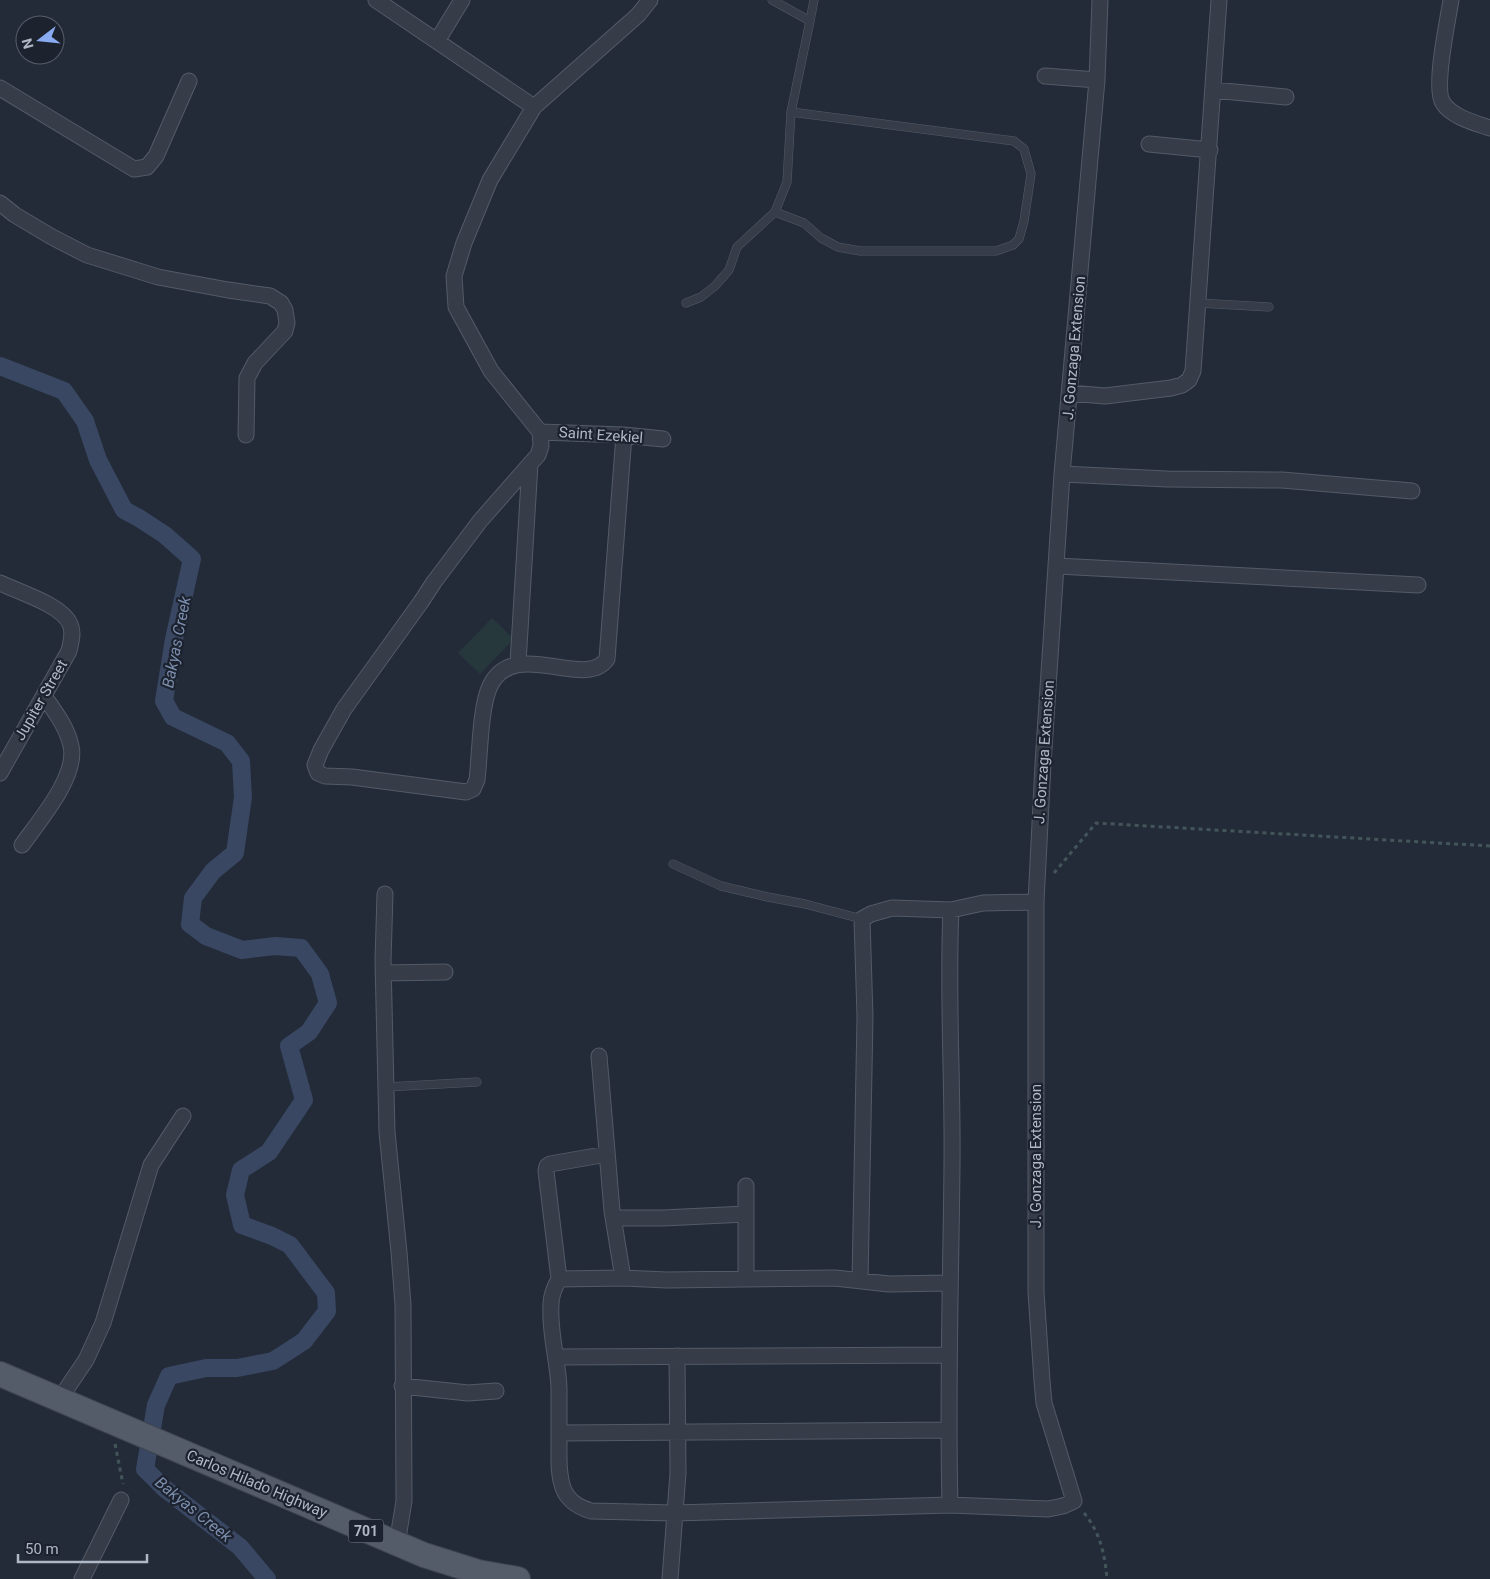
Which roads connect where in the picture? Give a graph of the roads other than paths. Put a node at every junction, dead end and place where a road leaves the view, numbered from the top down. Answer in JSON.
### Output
{"nodes":[{"id":1,"x":376,"y":0,"type":"edge"},
{"id":2,"x":462,"y":0,"type":"edge"},
{"id":3,"x":650,"y":0,"type":"edge"},
{"id":4,"x":772,"y":0,"type":"edge"},
{"id":5,"x":814,"y":0,"type":"edge"},
{"id":6,"x":1100,"y":0,"type":"edge"},
{"id":7,"x":1220,"y":0,"type":"edge"},
{"id":8,"x":1451,"y":0,"type":"edge"},
{"id":9,"x":810,"y":21,"type":"junction"},
{"id":10,"x":437,"y":41,"type":"junction"},
{"id":11,"x":1045,"y":76,"type":"dead end"},
{"id":12,"x":1097,"y":80,"type":"junction"},
{"id":13,"x":189,"y":82,"type":"dead end"},
{"id":14,"x":0,"y":88,"type":"edge"},
{"id":15,"x":1213,"y":90,"type":"junction"},
{"id":16,"x":1286,"y":97,"type":"dead end"},
{"id":17,"x":534,"y":107,"type":"junction"},
{"id":18,"x":791,"y":112,"type":"junction"},
{"id":19,"x":1490,"y":128,"type":"edge"},
{"id":20,"x":1149,"y":144,"type":"dead end"},
{"id":21,"x":1210,"y":150,"type":"junction"},
{"id":22,"x":0,"y":203,"type":"edge"},
{"id":23,"x":775,"y":212,"type":"junction"},
{"id":24,"x":686,"y":303,"type":"dead end"},
{"id":25,"x":1198,"y":303,"type":"junction"},
{"id":26,"x":1269,"y":307,"type":"dead end"},
{"id":27,"x":1070,"y":393,"type":"junction"},
{"id":28,"x":540,"y":432,"type":"junction"},
{"id":29,"x":246,"y":435,"type":"dead end"},
{"id":30,"x":624,"y":435,"type":"junction"},
{"id":31,"x":663,"y":439,"type":"dead end"},
{"id":32,"x":530,"y":464,"type":"junction"},
{"id":33,"x":1062,"y":474,"type":"junction"},
{"id":34,"x":1412,"y":491,"type":"dead end"},
{"id":35,"x":1057,"y":566,"type":"junction"},
{"id":36,"x":0,"y":583,"type":"edge"},
{"id":37,"x":1418,"y":585,"type":"dead end"},
{"id":38,"x":518,"y":663,"type":"junction"},
{"id":39,"x":44,"y":696,"type":"junction"},
{"id":40,"x":0,"y":773,"type":"edge"},
{"id":41,"x":22,"y":845,"type":"dead end"},
{"id":42,"x":673,"y":864,"type":"dead end"},
{"id":43,"x":385,"y":894,"type":"dead end"},
{"id":44,"x":1036,"y":898,"type":"junction"},
{"id":45,"x":951,"y":910,"type":"junction"},
{"id":46,"x":862,"y":919,"type":"junction"},
{"id":47,"x":445,"y":972,"type":"dead end"},
{"id":48,"x":383,"y":973,"type":"junction"},
{"id":49,"x":599,"y":1056,"type":"dead end"},
{"id":50,"x":477,"y":1082,"type":"dead end"},
{"id":51,"x":386,"y":1087,"type":"junction"},
{"id":52,"x":183,"y":1116,"type":"dead end"},
{"id":53,"x":607,"y":1154,"type":"junction"},
{"id":54,"x":746,"y":1186,"type":"dead end"},
{"id":55,"x":746,"y":1214,"type":"junction"},
{"id":56,"x":614,"y":1218,"type":"junction"},
{"id":57,"x":623,"y":1278,"type":"junction"},
{"id":58,"x":746,"y":1278,"type":"junction"},
{"id":59,"x":559,"y":1279,"type":"junction"},
{"id":60,"x":860,"y":1280,"type":"junction"},
{"id":61,"x":950,"y":1283,"type":"junction"},
{"id":62,"x":949,"y":1355,"type":"junction"},
{"id":63,"x":677,"y":1356,"type":"junction"},
{"id":64,"x":556,"y":1357,"type":"junction"},
{"id":65,"x":0,"y":1374,"type":"edge"},
{"id":66,"x":402,"y":1386,"type":"junction"},
{"id":67,"x":496,"y":1390,"type":"dead end"},
{"id":68,"x":59,"y":1400,"type":"junction"},
{"id":69,"x":948,"y":1430,"type":"junction"},
{"id":70,"x":677,"y":1432,"type":"junction"},
{"id":71,"x":559,"y":1433,"type":"junction"},
{"id":72,"x":121,"y":1500,"type":"road end"},
{"id":73,"x":950,"y":1505,"type":"junction"},
{"id":74,"x":674,"y":1513,"type":"junction"},
{"id":75,"x":397,"y":1544,"type":"junction"},
{"id":76,"x":477,"y":1575,"type":"edge"},
{"id":77,"x":82,"y":1579,"type":"edge"},
{"id":78,"x":518,"y":1579,"type":"edge"},
{"id":79,"x":670,"y":1579,"type":"edge"}],
"edges":[{"from":1,"to":10,"type":"street"},
{"from":2,"to":10,"type":"street"},
{"from":3,"to":17,"type":"street"},
{"from":4,"to":9,"type":"lane"},
{"from":5,"to":9,"type":"lane"},
{"from":6,"to":12,"type":"street","name":"J. Gonzaga Extension"},
{"from":7,"to":15,"type":"street"},
{"from":8,"to":19,"type":"street"},
{"from":9,"to":18,"type":"lane"},
{"from":10,"to":17,"type":"street"},
{"from":11,"to":12,"type":"street"},
{"from":12,"to":27,"type":"street","name":"J. Gonzaga Extension"},
{"from":13,"to":14,"type":"street"},
{"from":15,"to":16,"type":"street"},
{"from":15,"to":21,"type":"street"},
{"from":17,"to":28,"type":"street"},
{"from":18,"to":23,"type":"lane"},
{"from":18,"to":23,"type":"lane"},
{"from":20,"to":21,"type":"street"},
{"from":21,"to":25,"type":"street"},
{"from":22,"to":29,"type":"street"},
{"from":23,"to":24,"type":"lane"},
{"from":25,"to":26,"type":"lane"},
{"from":25,"to":27,"type":"street"},
{"from":27,"to":33,"type":"street","name":"J. Gonzaga Extension"},
{"from":28,"to":30,"type":"street","name":"Saint Ezekiel"},
{"from":28,"to":32,"type":"street"},
{"from":30,"to":31,"type":"street","name":"Saint Ezekiel"},
{"from":30,"to":38,"type":"street"},
{"from":32,"to":38,"type":"street"},
{"from":32,"to":38,"type":"street"},
{"from":33,"to":34,"type":"street"},
{"from":33,"to":35,"type":"street","name":"J. Gonzaga Extension"},
{"from":35,"to":37,"type":"street"},
{"from":35,"to":44,"type":"street","name":"J. Gonzaga Extension"},
{"from":36,"to":39,"type":"street","name":"Jupiter Street"},
{"from":39,"to":40,"type":"street","name":"Jupiter Street"},
{"from":39,"to":41,"type":"street"},
{"from":42,"to":46,"type":"lane"},
{"from":43,"to":48,"type":"street"},
{"from":44,"to":45,"type":"street"},
{"from":44,"to":73,"type":"street","name":"J. Gonzaga Extension"},
{"from":45,"to":46,"type":"street"},
{"from":45,"to":61,"type":"street"},
{"from":46,"to":60,"type":"street"},
{"from":47,"to":48,"type":"street"},
{"from":48,"to":51,"type":"street"},
{"from":49,"to":53,"type":"street"},
{"from":50,"to":51,"type":"lane"},
{"from":51,"to":66,"type":"street"},
{"from":52,"to":68,"type":"street"},
{"from":53,"to":56,"type":"street"},
{"from":53,"to":59,"type":"street"},
{"from":54,"to":55,"type":"street"},
{"from":55,"to":56,"type":"street"},
{"from":55,"to":58,"type":"street"},
{"from":56,"to":57,"type":"street"},
{"from":57,"to":58,"type":"street"},
{"from":57,"to":59,"type":"street"},
{"from":58,"to":60,"type":"street"},
{"from":59,"to":64,"type":"street"},
{"from":60,"to":61,"type":"street"},
{"from":61,"to":62,"type":"street"},
{"from":62,"to":63,"type":"street"},
{"from":62,"to":69,"type":"street"},
{"from":63,"to":64,"type":"street"},
{"from":63,"to":70,"type":"street"},
{"from":64,"to":71,"type":"street"},
{"from":65,"to":68,"type":"main road","name":"Carlos Hilado Highway","number":"701"},
{"from":66,"to":67,"type":"street"},
{"from":66,"to":75,"type":"street"},
{"from":68,"to":75,"type":"main road","name":"Carlos Hilado Highway","number":"701"},
{"from":69,"to":70,"type":"street"},
{"from":69,"to":73,"type":"street"},
{"from":70,"to":71,"type":"street"},
{"from":70,"to":74,"type":"street"},
{"from":71,"to":74,"type":"street"},
{"from":72,"to":77,"type":"street"},
{"from":73,"to":74,"type":"street"},
{"from":74,"to":79,"type":"street"},
{"from":75,"to":76,"type":"main road","name":"Carlos Hilado Highway","number":"701"},
{"from":76,"to":78,"type":"main road","name":"Carlos Hilado Highway","number":"701"}]}
